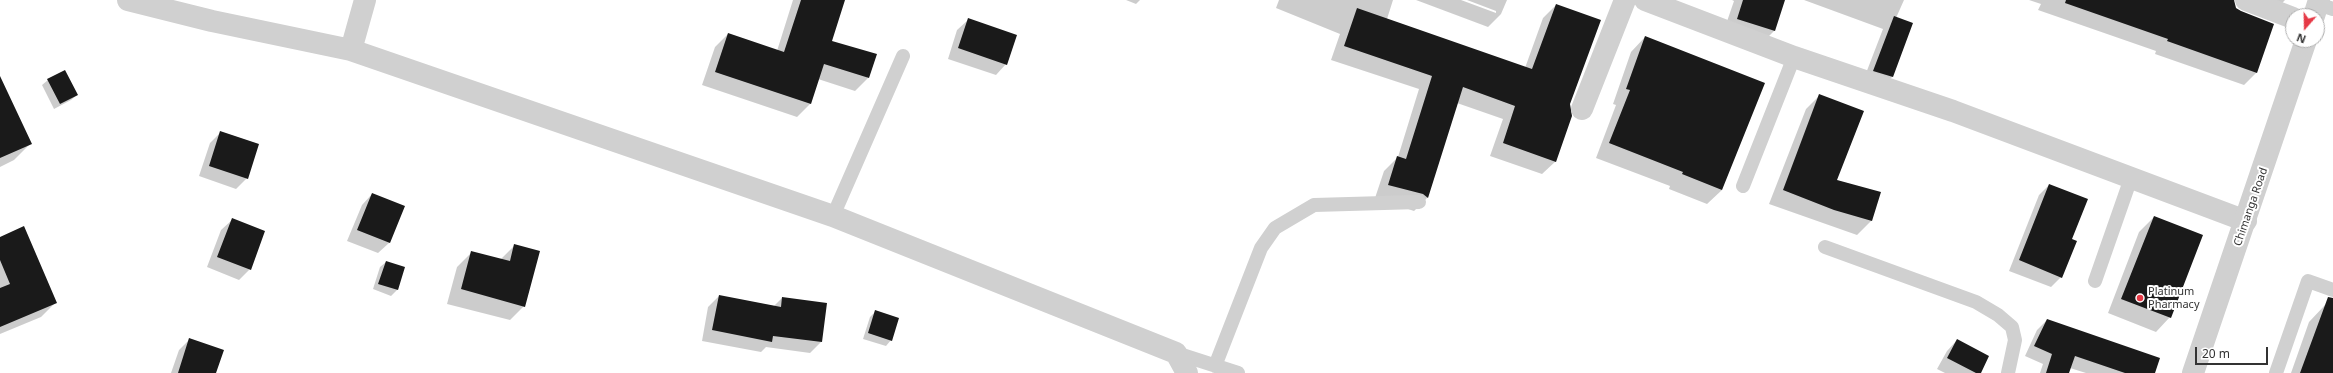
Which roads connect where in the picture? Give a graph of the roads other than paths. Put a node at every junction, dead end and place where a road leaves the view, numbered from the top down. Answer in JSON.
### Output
{"nodes":[{"id":1,"x":128,"y":0,"type":"edge"},
{"id":2,"x":365,"y":0,"type":"edge"},
{"id":3,"x":1625,"y":0,"type":"edge"},
{"id":4,"x":1645,"y":0,"type":"edge"},
{"id":5,"x":2246,"y":0,"type":"edge"},
{"id":6,"x":2285,"y":15,"type":"edge"},
{"id":7,"x":2303,"y":48,"type":"edge"},
{"id":8,"x":351,"y":50,"type":"junction"},
{"id":9,"x":904,"y":56,"type":"dead end"},
{"id":10,"x":1794,"y":57,"type":"junction"},
{"id":11,"x":1582,"y":109,"type":"dead end"},
{"id":12,"x":2131,"y":178,"type":"junction"},
{"id":13,"x":1744,"y":186,"type":"dead end"},
{"id":14,"x":1419,"y":202,"type":"dead end"},
{"id":15,"x":833,"y":216,"type":"junction"},
{"id":16,"x":2246,"y":221,"type":"junction"},
{"id":17,"x":1825,"y":247,"type":"dead end"},
{"id":18,"x":2095,"y":280,"type":"dead end"},
{"id":19,"x":2333,"y":290,"type":"edge"},
{"id":20,"x":1176,"y":353,"type":"junction"},
{"id":21,"x":1215,"y":366,"type":"junction"},
{"id":22,"x":1187,"y":373,"type":"edge"},
{"id":23,"x":1238,"y":373,"type":"edge"},
{"id":24,"x":2008,"y":373,"type":"edge"},
{"id":25,"x":2193,"y":373,"type":"edge"},
{"id":26,"x":2276,"y":373,"type":"edge"}],
"edges":[{"from":1,"to":8,"type":"street"},
{"from":2,"to":8,"type":"street"},
{"from":3,"to":11,"type":"street"},
{"from":4,"to":10,"type":"street"},
{"from":5,"to":6,"type":"street"},
{"from":7,"to":16,"type":"street","name":"Chimanga Road"},
{"from":8,"to":15,"type":"street"},
{"from":9,"to":15,"type":"lane"},
{"from":10,"to":12,"type":"street"},
{"from":10,"to":13,"type":"lane"},
{"from":12,"to":16,"type":"street"},
{"from":12,"to":18,"type":"lane"},
{"from":14,"to":21,"type":"lane"},
{"from":15,"to":20,"type":"street"},
{"from":16,"to":25,"type":"street","name":"Chimanga Road"},
{"from":17,"to":24,"type":"lane"},
{"from":19,"to":26,"type":"lane"},
{"from":20,"to":21,"type":"lane"},
{"from":20,"to":22,"type":"street"},
{"from":21,"to":23,"type":"lane"}]}
